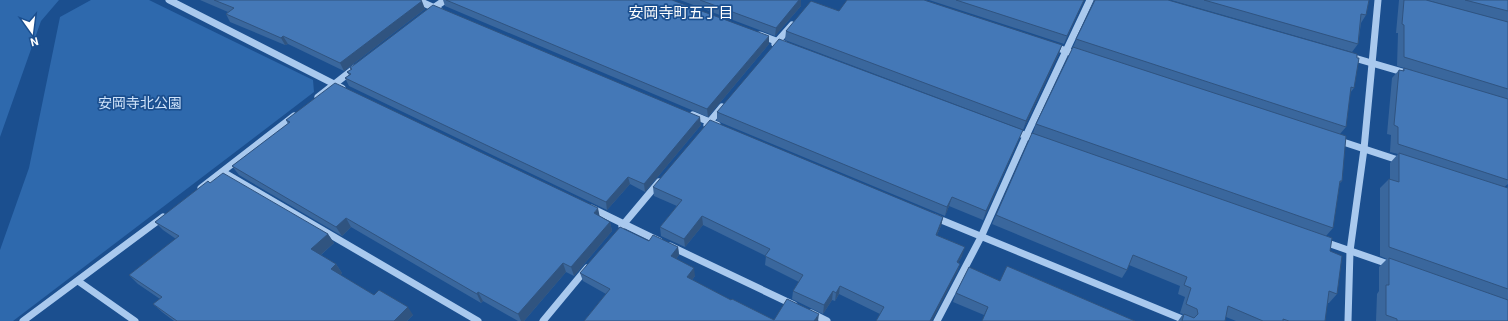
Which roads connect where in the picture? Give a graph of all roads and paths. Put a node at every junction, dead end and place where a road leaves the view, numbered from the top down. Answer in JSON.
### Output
{"nodes":[{"id":1,"x":168,"y":0,"type":"edge"},
{"id":2,"x":417,"y":0,"type":"edge"},
{"id":3,"x":445,"y":0,"type":"edge"},
{"id":4,"x":1090,"y":0,"type":"edge"},
{"id":5,"x":1378,"y":0,"type":"edge"},
{"id":6,"x":435,"y":8,"type":"junction"},
{"id":7,"x":428,"y":12,"type":"edge"},
{"id":8,"x":449,"y":14,"type":"edge"},
{"id":9,"x":797,"y":18,"type":"edge"},
{"id":10,"x":755,"y":33,"type":"edge"},
{"id":11,"x":777,"y":41,"type":"junction"},
{"id":12,"x":1044,"y":44,"type":"edge"},
{"id":13,"x":772,"y":47,"type":"edge"},
{"id":14,"x":792,"y":47,"type":"edge"},
{"id":15,"x":1066,"y":51,"type":"junction"},
{"id":16,"x":1341,"y":54,"type":"edge"},
{"id":17,"x":1088,"y":58,"type":"edge"},
{"id":18,"x":1371,"y":62,"type":"junction"},
{"id":19,"x":359,"y":65,"type":"edge"},
{"id":20,"x":1417,"y":77,"type":"edge"},
{"id":21,"x":334,"y":84,"type":"junction"},
{"id":22,"x":348,"y":91,"type":"edge"},
{"id":23,"x":729,"y":99,"type":"edge"},
{"id":24,"x":309,"y":104,"type":"edge"},
{"id":25,"x":297,"y":113,"type":"edge"},
{"id":26,"x":688,"y":113,"type":"edge"},
{"id":27,"x":710,"y":122,"type":"junction"},
{"id":28,"x":724,"y":128,"type":"edge"},
{"id":29,"x":1004,"y":128,"type":"edge"},
{"id":30,"x":700,"y":134,"type":"edge"},
{"id":31,"x":1026,"y":136,"type":"junction"},
{"id":32,"x":1326,"y":137,"type":"edge"},
{"id":33,"x":1048,"y":144,"type":"edge"},
{"id":34,"x":1364,"y":149,"type":"junction"},
{"id":35,"x":1409,"y":164,"type":"edge"},
{"id":36,"x":223,"y":172,"type":"junction"},
{"id":37,"x":664,"y":176,"type":"edge"},
{"id":38,"x":198,"y":191,"type":"edge"},
{"id":39,"x":582,"y":204,"type":"edge"},
{"id":40,"x":173,"y":210,"type":"edge"},
{"id":41,"x":930,"y":215,"type":"edge"},
{"id":42,"x":622,"y":227,"type":"junction"},
{"id":43,"x":981,"y":237,"type":"junction"},
{"id":44,"x":1312,"y":238,"type":"edge"},
{"id":45,"x":1350,"y":251,"type":"junction"},
{"id":46,"x":594,"y":260,"type":"edge"},
{"id":47,"x":1403,"y":270,"type":"edge"},
{"id":48,"x":78,"y":281,"type":"junction"},
{"id":49,"x":23,"y":321,"type":"edge"},
{"id":50,"x":135,"y":321,"type":"edge"},
{"id":51,"x":478,"y":321,"type":"edge"},
{"id":52,"x":543,"y":321,"type":"edge"},
{"id":53,"x":827,"y":321,"type":"edge"},
{"id":54,"x":937,"y":321,"type":"edge"},
{"id":55,"x":1187,"y":321,"type":"edge"},
{"id":56,"x":1348,"y":321,"type":"edge"}],
"edges":[{"from":1,"to":21,"type":"street"},
{"from":2,"to":6,"type":"street"},
{"from":3,"to":6,"type":"street"},
{"from":4,"to":15,"type":"street"},
{"from":5,"to":18,"type":"street"},
{"from":6,"to":7,"type":"street"},
{"from":6,"to":8,"type":"street"},
{"from":9,"to":11,"type":"street"},
{"from":10,"to":11,"type":"street"},
{"from":11,"to":13,"type":"street"},
{"from":11,"to":14,"type":"street"},
{"from":12,"to":15,"type":"street"},
{"from":15,"to":17,"type":"street"},
{"from":15,"to":31,"type":"street"},
{"from":16,"to":18,"type":"street"},
{"from":18,"to":20,"type":"street"},
{"from":18,"to":34,"type":"street"},
{"from":19,"to":21,"type":"street"},
{"from":21,"to":22,"type":"street"},
{"from":21,"to":24,"type":"street"},
{"from":23,"to":27,"type":"street"},
{"from":25,"to":36,"type":"street"},
{"from":26,"to":27,"type":"street"},
{"from":27,"to":28,"type":"street"},
{"from":27,"to":30,"type":"street"},
{"from":29,"to":31,"type":"street"},
{"from":31,"to":33,"type":"street"},
{"from":31,"to":43,"type":"street"},
{"from":32,"to":34,"type":"street"},
{"from":34,"to":35,"type":"street"},
{"from":34,"to":45,"type":"street"},
{"from":36,"to":38,"type":"street"},
{"from":36,"to":51,"type":"street"},
{"from":37,"to":42,"type":"street"},
{"from":39,"to":42,"type":"street"},
{"from":40,"to":48,"type":"street"},
{"from":41,"to":43,"type":"street"},
{"from":42,"to":53,"type":"street"},
{"from":43,"to":54,"type":"street"},
{"from":43,"to":55,"type":"street"},
{"from":44,"to":45,"type":"street"},
{"from":45,"to":47,"type":"street"},
{"from":45,"to":56,"type":"street"},
{"from":46,"to":52,"type":"street"},
{"from":48,"to":49,"type":"street"},
{"from":48,"to":50,"type":"street"}]}
